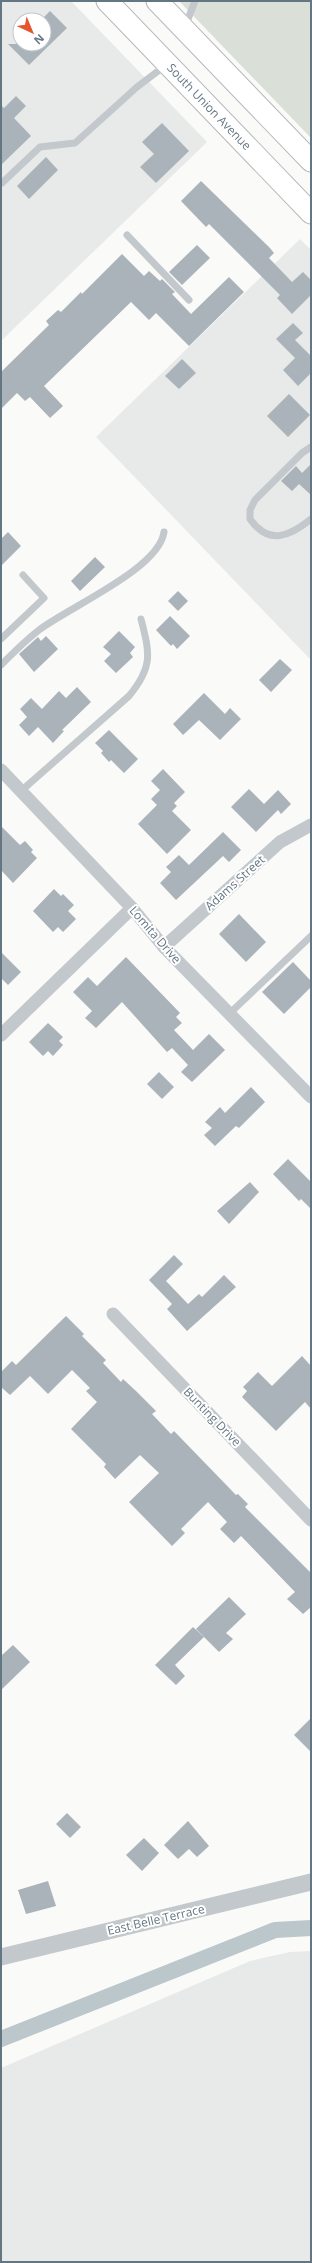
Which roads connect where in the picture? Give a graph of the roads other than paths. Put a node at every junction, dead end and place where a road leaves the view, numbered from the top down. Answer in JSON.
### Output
{"nodes":[{"id":1,"x":107,"y":1,"type":"edge"},
{"id":2,"x":157,"y":1,"type":"edge"},
{"id":3,"x":195,"y":1,"type":"edge"},
{"id":4,"x":185,"y":30,"type":"junction"},
{"id":5,"x":167,"y":63,"type":"junction"},
{"id":6,"x":311,"y":161,"type":"edge"},
{"id":7,"x":2,"y":183,"type":"dead end"},
{"id":8,"x":311,"y":213,"type":"edge"},
{"id":9,"x":127,"y":236,"type":"dead end"},
{"id":10,"x":189,"y":300,"type":"dead end"},
{"id":11,"x":311,"y":447,"type":"edge"},
{"id":12,"x":311,"y":519,"type":"edge"},
{"id":13,"x":164,"y":532,"type":"dead end"},
{"id":14,"x":23,"y":575,"type":"dead end"},
{"id":15,"x":141,"y":620,"type":"dead end"},
{"id":16,"x":1,"y":639,"type":"edge"},
{"id":17,"x":1,"y":665,"type":"edge"},
{"id":18,"x":1,"y":770,"type":"edge"},
{"id":19,"x":21,"y":791,"type":"junction"},
{"id":20,"x":311,"y":825,"type":"edge"},
{"id":21,"x":132,"y":908,"type":"junction"},
{"id":22,"x":311,"y":936,"type":"edge"},
{"id":23,"x":164,"y":947,"type":"junction"},
{"id":24,"x":229,"y":1014,"type":"junction"},
{"id":25,"x":1,"y":1035,"type":"edge"},
{"id":26,"x":311,"y":1097,"type":"edge"},
{"id":27,"x":113,"y":1314,"type":"dead end"},
{"id":28,"x":311,"y":1520,"type":"edge"},
{"id":29,"x":311,"y":1882,"type":"edge"},
{"id":30,"x":1,"y":1957,"type":"edge"}],
"edges":[{"from":1,"to":5,"type":"main road","name":"South Union Avenue"},
{"from":2,"to":4,"type":"main road"},
{"from":3,"to":4,"type":"lane"},
{"from":4,"to":6,"type":"main road"},
{"from":5,"to":7,"type":"lane"},
{"from":5,"to":8,"type":"main road","name":"South Union Avenue"},
{"from":9,"to":10,"type":"lane"},
{"from":11,"to":12,"type":"lane"},
{"from":13,"to":17,"type":"lane"},
{"from":14,"to":16,"type":"lane"},
{"from":15,"to":19,"type":"lane"},
{"from":18,"to":19,"type":"street","name":"Lomita Drive"},
{"from":19,"to":21,"type":"street","name":"Lomita Drive"},
{"from":20,"to":23,"type":"street","name":"Adams Street"},
{"from":21,"to":23,"type":"street","name":"Lomita Drive"},
{"from":21,"to":25,"type":"street"},
{"from":22,"to":24,"type":"lane"},
{"from":23,"to":24,"type":"street","name":"Lomita Drive"},
{"from":24,"to":26,"type":"street","name":"Lomita Drive"},
{"from":27,"to":28,"type":"street","name":"Bunting Drive"},
{"from":29,"to":30,"type":"street","name":"East Belle Terrace"}]}
